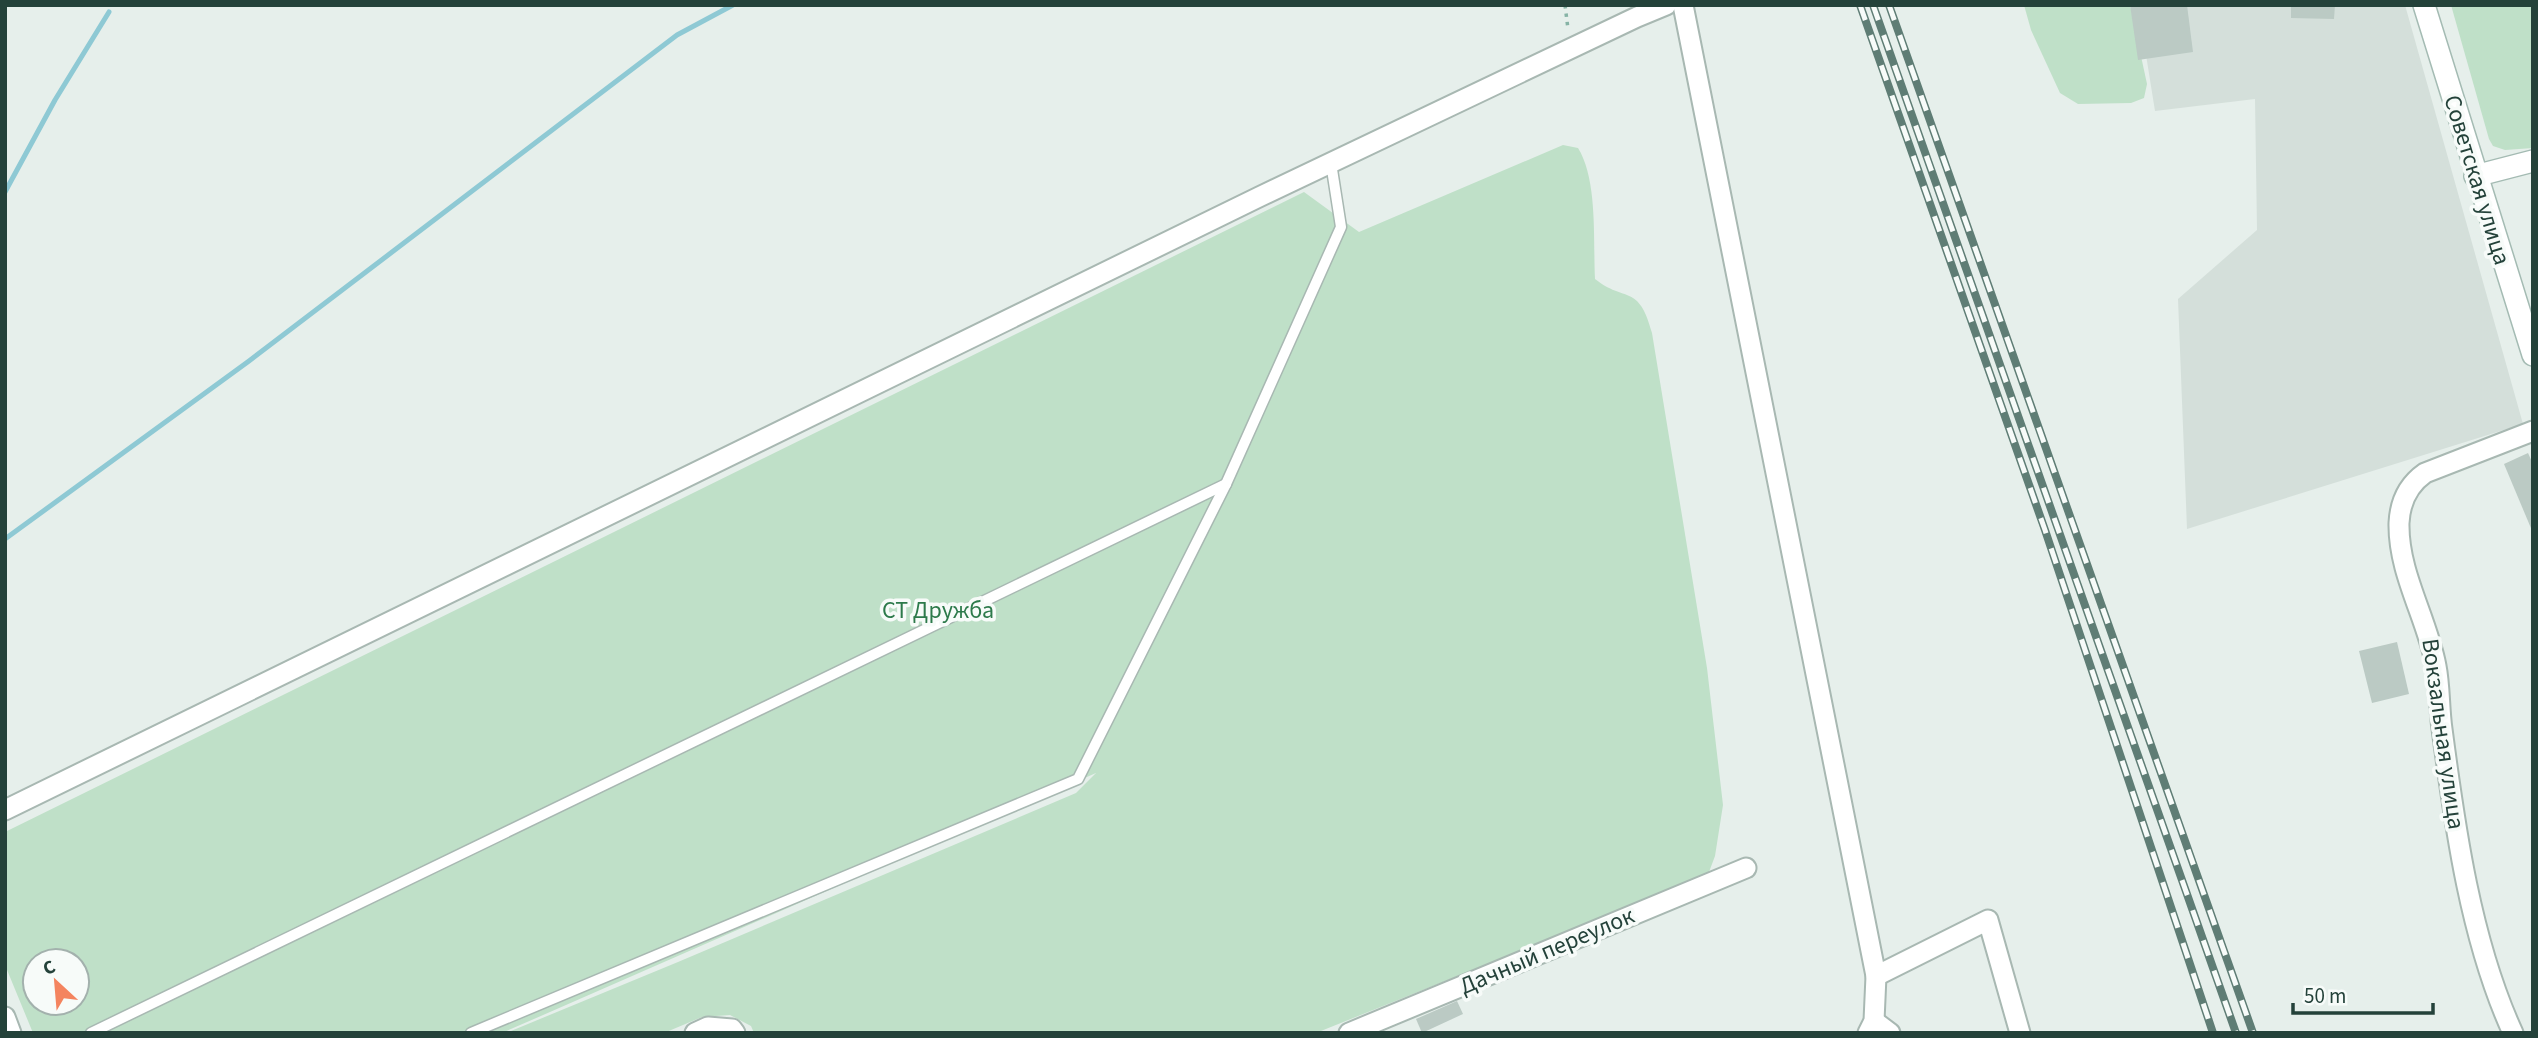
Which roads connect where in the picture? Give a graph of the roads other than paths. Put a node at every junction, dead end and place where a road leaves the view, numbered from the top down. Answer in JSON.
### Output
{"nodes":[{"id":1,"x":1666,"y":5,"type":"edge"},
{"id":2,"x":1683,"y":5,"type":"edge"},
{"id":3,"x":2424,"y":5,"type":"edge"},
{"id":4,"x":2533,"y":161,"type":"edge"},
{"id":5,"x":1331,"y":163,"type":"junction"},
{"id":6,"x":2475,"y":176,"type":"junction"},
{"id":7,"x":2533,"y":355,"type":"edge"},
{"id":8,"x":2533,"y":431,"type":"edge"},
{"id":9,"x":1226,"y":484,"type":"junction"},
{"id":10,"x":5,"y":810,"type":"edge"},
{"id":11,"x":1746,"y":868,"type":"dead end"},
{"id":12,"x":1876,"y":976,"type":"junction"},
{"id":13,"x":5,"y":1017,"type":"edge"},
{"id":14,"x":1877,"y":1029,"type":"edge"},
{"id":15,"x":11,"y":1033,"type":"edge"},
{"id":16,"x":91,"y":1033,"type":"edge"},
{"id":17,"x":471,"y":1033,"type":"edge"},
{"id":18,"x":695,"y":1033,"type":"edge"},
{"id":19,"x":735,"y":1033,"type":"edge"},
{"id":20,"x":1349,"y":1033,"type":"edge"},
{"id":21,"x":2020,"y":1033,"type":"edge"},
{"id":22,"x":2513,"y":1033,"type":"edge"}],
"edges":[{"from":1,"to":5,"type":"street"},
{"from":2,"to":12,"type":"street"},
{"from":3,"to":6,"type":"main road","name":"Советская улица"},
{"from":4,"to":6,"type":"main road"},
{"from":5,"to":9,"type":"lane"},
{"from":5,"to":10,"type":"street"},
{"from":6,"to":7,"type":"main road","name":"Советская улица"},
{"from":8,"to":22,"type":"street","name":"Вокзальная улица"},
{"from":9,"to":16,"type":"lane"},
{"from":9,"to":17,"type":"lane"},
{"from":11,"to":20,"type":"street","name":"Дачный переулок"},
{"from":12,"to":14,"type":"street"},
{"from":12,"to":21,"type":"street"},
{"from":13,"to":15,"type":"street"},
{"from":18,"to":19,"type":"street"}]}
